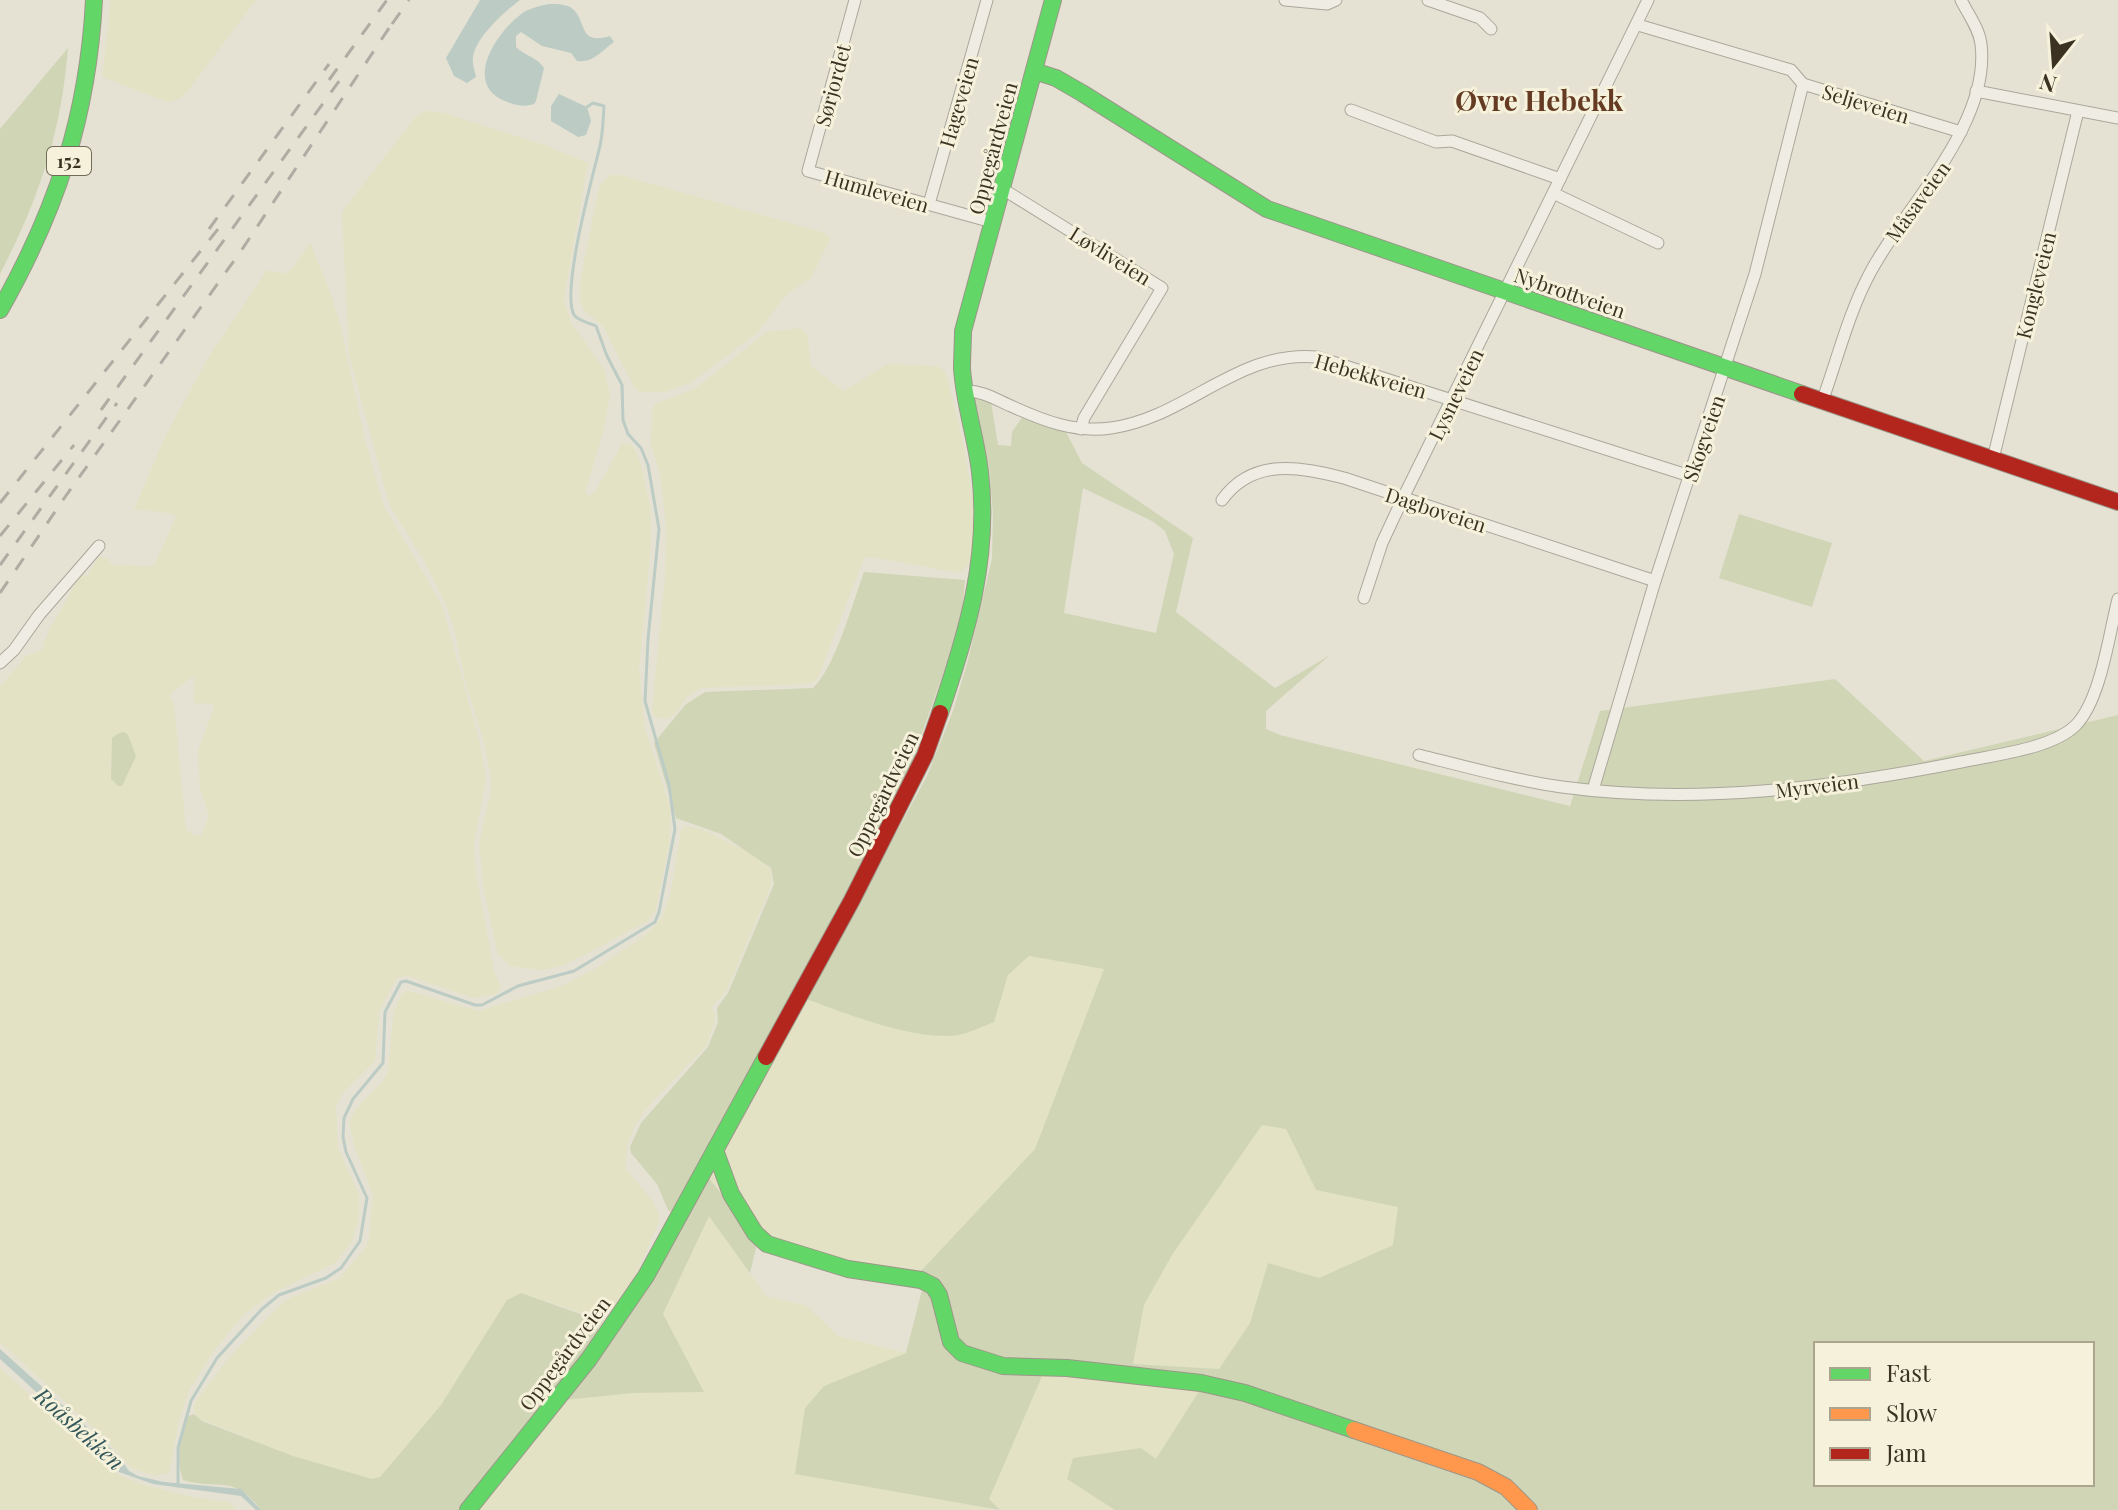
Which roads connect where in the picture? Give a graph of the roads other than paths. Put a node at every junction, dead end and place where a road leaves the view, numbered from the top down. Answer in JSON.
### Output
{"nodes":[{"id":1,"x":94,"y":0,"type":"edge"},
{"id":2,"x":855,"y":0,"type":"edge"},
{"id":3,"x":987,"y":0,"type":"edge"},
{"id":4,"x":1053,"y":0,"type":"edge"},
{"id":5,"x":1285,"y":0,"type":"edge"},
{"id":6,"x":1336,"y":0,"type":"edge"},
{"id":7,"x":1428,"y":0,"type":"edge"},
{"id":8,"x":1648,"y":0,"type":"edge"},
{"id":9,"x":1961,"y":0,"type":"edge"},
{"id":10,"x":1638,"y":25,"type":"junction"},
{"id":11,"x":1491,"y":29,"type":"dead end"},
{"id":12,"x":1034,"y":71,"type":"junction"},
{"id":13,"x":1803,"y":84,"type":"junction"},
{"id":14,"x":1976,"y":91,"type":"junction"},
{"id":15,"x":1351,"y":110,"type":"dead end"},
{"id":16,"x":2078,"y":111,"type":"junction"},
{"id":17,"x":2118,"y":118,"type":"edge"},
{"id":18,"x":1961,"y":132,"type":"junction"},
{"id":19,"x":808,"y":171,"type":"joint"},
{"id":20,"x":1560,"y":179,"type":"junction"},
{"id":21,"x":1001,"y":188,"type":"junction"},
{"id":22,"x":1553,"y":193,"type":"junction"},
{"id":23,"x":929,"y":204,"type":"junction"},
{"id":24,"x":992,"y":222,"type":"junction"},
{"id":25,"x":1658,"y":243,"type":"dead end"},
{"id":26,"x":1505,"y":291,"type":"junction"},
{"id":27,"x":0,"y":310,"type":"edge"},
{"id":28,"x":1727,"y":366,"type":"junction"},
{"id":29,"x":965,"y":391,"type":"junction"},
{"id":30,"x":1823,"y":399,"type":"junction"},
{"id":31,"x":1453,"y":400,"type":"junction"},
{"id":32,"x":1081,"y":429,"type":"junction"},
{"id":33,"x":1993,"y":459,"type":"junction"},
{"id":34,"x":1690,"y":476,"type":"junction"},
{"id":35,"x":1403,"y":498,"type":"junction"},
{"id":36,"x":1222,"y":500,"type":"dead end"},
{"id":37,"x":2118,"y":502,"type":"edge"},
{"id":38,"x":99,"y":546,"type":"dead end"},
{"id":39,"x":1655,"y":581,"type":"junction"},
{"id":40,"x":1364,"y":598,"type":"dead end"},
{"id":41,"x":2118,"y":599,"type":"edge"},
{"id":42,"x":0,"y":663,"type":"edge"},
{"id":43,"x":1419,"y":755,"type":"dead end"},
{"id":44,"x":1593,"y":790,"type":"junction"},
{"id":45,"x":715,"y":1150,"type":"junction"},
{"id":46,"x":468,"y":1510,"type":"edge"},
{"id":47,"x":1529,"y":1510,"type":"edge"}],
"edges":[{"from":1,"to":27,"type":"street","number":"152"},
{"from":2,"to":19,"type":"street","name":"Sørjordet"},
{"from":3,"to":23,"type":"street","name":"Hageveien"},
{"from":4,"to":12,"type":"street","name":"Oppegårdveien"},
{"from":5,"to":6,"type":"street"},
{"from":7,"to":11,"type":"street"},
{"from":8,"to":10,"type":"street","name":"Lysneveien"},
{"from":9,"to":14,"type":"street","name":"Måsaveien"},
{"from":10,"to":13,"type":"street","name":"Seljeveien"},
{"from":10,"to":20,"type":"street","name":"Lysneveien"},
{"from":12,"to":21,"type":"street","name":"Oppegårdveien"},
{"from":12,"to":26,"type":"street","name":"Nybrottveien"},
{"from":13,"to":18,"type":"street","name":"Seljeveien"},
{"from":13,"to":28,"type":"street","name":"Skogveien"},
{"from":14,"to":16,"type":"street"},
{"from":14,"to":18,"type":"street","name":"Måsaveien"},
{"from":15,"to":20,"type":"street"},
{"from":16,"to":17,"type":"street"},
{"from":16,"to":33,"type":"street","name":"Kongleveien"},
{"from":18,"to":30,"type":"street","name":"Måsaveien"},
{"from":19,"to":23,"type":"street","name":"Humleveien"},
{"from":20,"to":22,"type":"street","name":"Lysneveien"},
{"from":21,"to":24,"type":"street","name":"Oppegårdveien"},
{"from":21,"to":32,"type":"street","name":"Løvliveien"},
{"from":22,"to":25,"type":"street"},
{"from":22,"to":26,"type":"street","name":"Lysneveien"},
{"from":23,"to":24,"type":"street","name":"Humleveien"},
{"from":24,"to":29,"type":"street","name":"Oppegårdveien"},
{"from":26,"to":28,"type":"street","name":"Nybrottveien"},
{"from":26,"to":31,"type":"street","name":"Lysneveien"},
{"from":28,"to":30,"type":"street","name":"Nybrottveien"},
{"from":28,"to":34,"type":"street","name":"Skogveien"},
{"from":29,"to":32,"type":"street","name":"Hebekkveien"},
{"from":29,"to":45,"type":"street","name":"Oppegårdveien"},
{"from":30,"to":33,"type":"street","name":"Nybrottveien"},
{"from":31,"to":32,"type":"street","name":"Hebekkveien"},
{"from":31,"to":34,"type":"street","name":"Hebekkveien"},
{"from":31,"to":35,"type":"street","name":"Lysneveien"},
{"from":33,"to":37,"type":"street","name":"Nybrottveien"},
{"from":34,"to":39,"type":"street","name":"Skogveien"},
{"from":35,"to":36,"type":"street","name":"Dagboveien"},
{"from":35,"to":39,"type":"street","name":"Dagboveien"},
{"from":35,"to":40,"type":"street","name":"Lysneveien"},
{"from":38,"to":42,"type":"street"},
{"from":39,"to":44,"type":"street","name":"Skogveien"},
{"from":41,"to":44,"type":"street","name":"Myrveien"},
{"from":43,"to":44,"type":"street","name":"Myrveien"},
{"from":45,"to":46,"type":"street","name":"Oppegårdveien"},
{"from":45,"to":47,"type":"street"}]}
